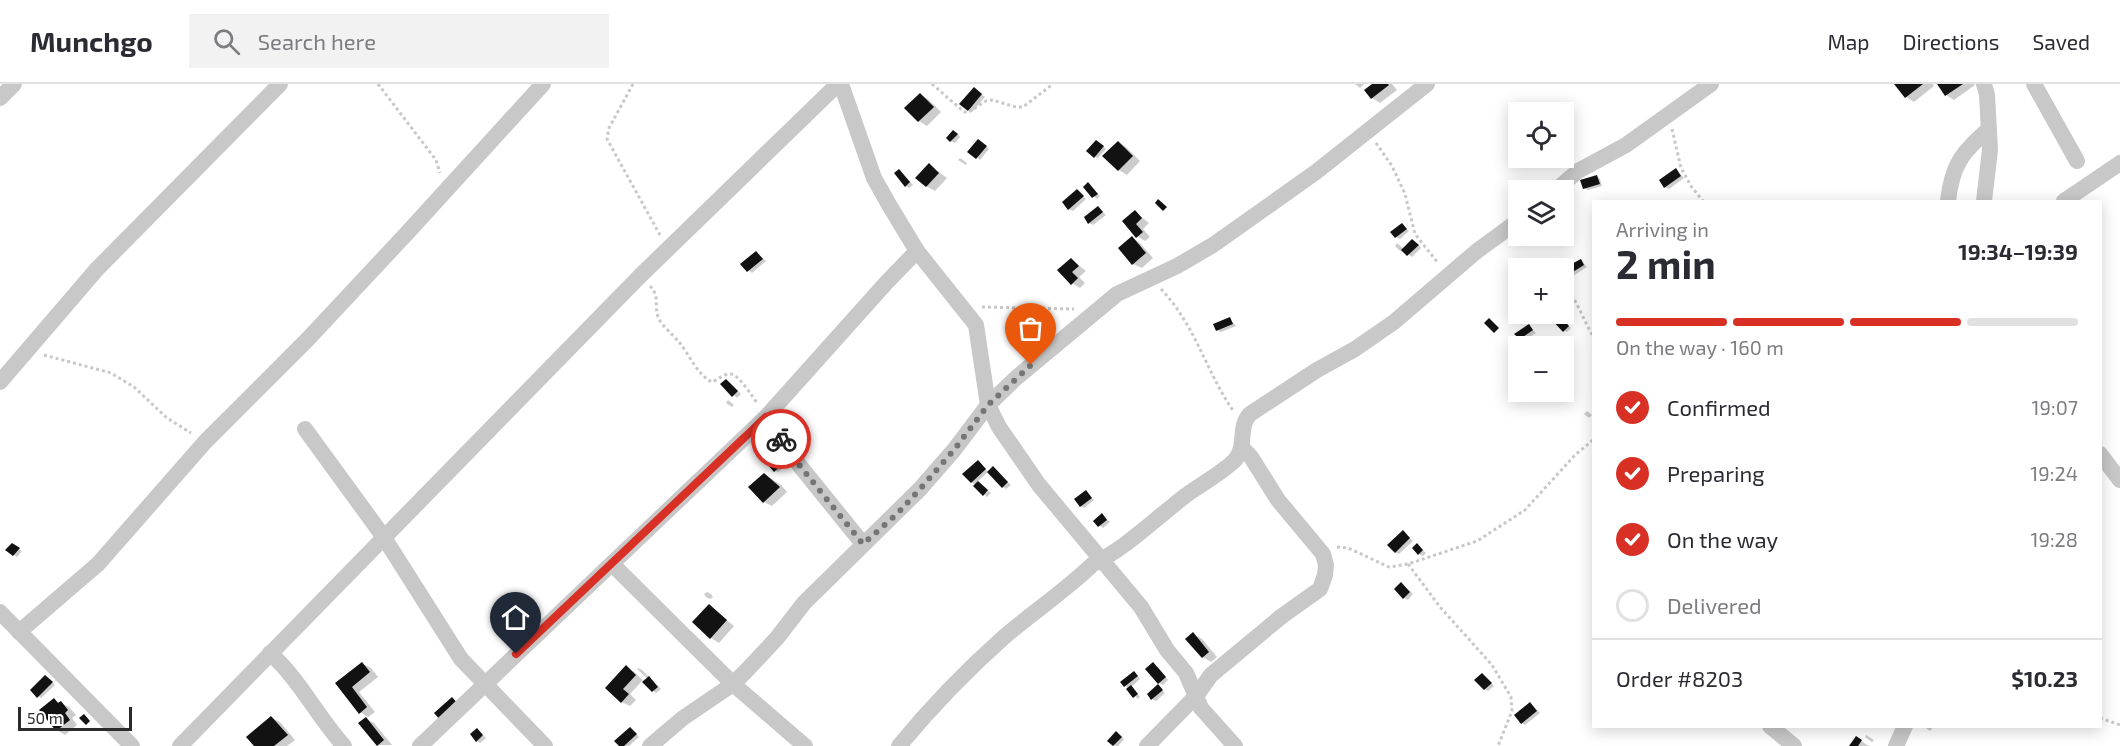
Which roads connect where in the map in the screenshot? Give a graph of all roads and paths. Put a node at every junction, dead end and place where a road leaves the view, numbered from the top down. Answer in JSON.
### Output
{"nodes":[{"id":1,"x":14,"y":84,"type":"edge"},
{"id":2,"x":280,"y":84,"type":"edge"},
{"id":3,"x":378,"y":84,"type":"edge"},
{"id":4,"x":543,"y":84,"type":"edge"},
{"id":5,"x":633,"y":84,"type":"edge"},
{"id":6,"x":840,"y":84,"type":"edge"},
{"id":7,"x":932,"y":84,"type":"edge"},
{"id":8,"x":1053,"y":84,"type":"edge"},
{"id":9,"x":1427,"y":84,"type":"edge"},
{"id":10,"x":1711,"y":84,"type":"edge"},
{"id":11,"x":1984,"y":84,"type":"edge"},
{"id":12,"x":2034,"y":84,"type":"edge"},
{"id":13,"x":0,"y":99,"type":"edge"},
{"id":14,"x":1668,"y":116,"type":"junction"},
{"id":15,"x":1989,"y":129,"type":"junction"},
{"id":16,"x":1370,"y":131,"type":"junction"},
{"id":17,"x":2077,"y":161,"type":"dead end"},
{"id":18,"x":2120,"y":163,"type":"edge"},
{"id":19,"x":440,"y":177,"type":"dead end"},
{"id":20,"x":1568,"y":180,"type":"edge"},
{"id":21,"x":1702,"y":200,"type":"edge"},
{"id":22,"x":1948,"y":200,"type":"edge"},
{"id":23,"x":1984,"y":200,"type":"edge"},
{"id":24,"x":2065,"y":200,"type":"edge"},
{"id":25,"x":1508,"y":228,"type":"edge"},
{"id":26,"x":668,"y":249,"type":"junction"},
{"id":27,"x":917,"y":251,"type":"junction"},
{"id":28,"x":640,"y":276,"type":"junction"},
{"id":29,"x":1450,"y":276,"type":"junction"},
{"id":30,"x":1150,"y":277,"type":"junction"},
{"id":31,"x":1574,"y":298,"type":"edge"},
{"id":32,"x":964,"y":308,"type":"junction"},
{"id":33,"x":1097,"y":310,"type":"junction"},
{"id":34,"x":1592,"y":334,"type":"edge"},
{"id":35,"x":27,"y":351,"type":"junction"},
{"id":36,"x":0,"y":382,"type":"edge"},
{"id":37,"x":988,"y":405,"type":"junction"},
{"id":38,"x":766,"y":417,"type":"junction"},
{"id":39,"x":1244,"y":424,"type":"junction"},
{"id":40,"x":305,"y":429,"type":"dead end"},
{"id":41,"x":1592,"y":441,"type":"edge"},
{"id":42,"x":206,"y":442,"type":"junction"},
{"id":43,"x":1242,"y":448,"type":"junction"},
{"id":44,"x":2102,"y":457,"type":"edge"},
{"id":45,"x":2120,"y":480,"type":"edge"},
{"id":46,"x":383,"y":537,"type":"junction"},
{"id":47,"x":863,"y":544,"type":"junction"},
{"id":48,"x":1323,"y":554,"type":"junction"},
{"id":49,"x":1103,"y":561,"type":"junction"},
{"id":50,"x":612,"y":564,"type":"junction"},
{"id":51,"x":1408,"y":564,"type":"junction"},
{"id":52,"x":0,"y":612,"type":"edge"},
{"id":53,"x":19,"y":632,"type":"junction"},
{"id":54,"x":270,"y":653,"type":"junction"},
{"id":55,"x":484,"y":684,"type":"junction"},
{"id":56,"x":733,"y":684,"type":"junction"},
{"id":57,"x":1196,"y":696,"type":"junction"},
{"id":58,"x":2102,"y":719,"type":"edge"},
{"id":59,"x":2120,"y":725,"type":"edge"},
{"id":60,"x":1772,"y":728,"type":"edge"},
{"id":61,"x":1904,"y":728,"type":"edge"},
{"id":62,"x":132,"y":746,"type":"edge"},
{"id":63,"x":180,"y":746,"type":"edge"},
{"id":64,"x":344,"y":746,"type":"edge"},
{"id":65,"x":420,"y":746,"type":"edge"},
{"id":66,"x":545,"y":746,"type":"edge"},
{"id":67,"x":650,"y":746,"type":"edge"},
{"id":68,"x":805,"y":746,"type":"edge"},
{"id":69,"x":899,"y":746,"type":"edge"},
{"id":70,"x":1147,"y":746,"type":"edge"},
{"id":71,"x":1235,"y":746,"type":"edge"},
{"id":72,"x":1498,"y":746,"type":"edge"},
{"id":73,"x":1794,"y":746,"type":"edge"},
{"id":74,"x":1896,"y":746,"type":"edge"}],
"edges":[{"from":1,"to":13,"type":"street"},
{"from":2,"to":35,"type":"street"},
{"from":3,"to":19,"type":"path"},
{"from":4,"to":42,"type":"street"},
{"from":5,"to":26,"type":"path"},
{"from":6,"to":26,"type":"street"},
{"from":6,"to":27,"type":"street"},
{"from":7,"to":8,"type":"path"},
{"from":9,"to":16,"type":"street"},
{"from":10,"to":14,"type":"street"},
{"from":11,"to":15,"type":"street"},
{"from":12,"to":17,"type":"street"},
{"from":14,"to":20,"type":"street"},
{"from":14,"to":21,"type":"path"},
{"from":15,"to":22,"type":"street"},
{"from":15,"to":23,"type":"street"},
{"from":16,"to":29,"type":"path"},
{"from":16,"to":30,"type":"street"},
{"from":18,"to":24,"type":"street"},
{"from":25,"to":29,"type":"street"},
{"from":26,"to":28,"type":"street"},
{"from":27,"to":32,"type":"street"},
{"from":27,"to":38,"type":"street"},
{"from":28,"to":38,"type":"path"},
{"from":28,"to":46,"type":"street"},
{"from":29,"to":39,"type":"street"},
{"from":30,"to":33,"type":"street"},
{"from":30,"to":39,"type":"path"},
{"from":31,"to":34,"type":"path"},
{"from":32,"to":33,"type":"path"},
{"from":32,"to":37,"type":"street"},
{"from":33,"to":37,"type":"street"},
{"from":35,"to":36,"type":"street"},
{"from":35,"to":42,"type":"path"},
{"from":37,"to":47,"type":"street"},
{"from":37,"to":49,"type":"street"},
{"from":38,"to":47,"type":"street"},
{"from":38,"to":50,"type":"street"},
{"from":39,"to":43,"type":"street"},
{"from":40,"to":46,"type":"street"},
{"from":41,"to":51,"type":"path"},
{"from":42,"to":53,"type":"street"},
{"from":43,"to":48,"type":"street"},
{"from":43,"to":49,"type":"street"},
{"from":44,"to":45,"type":"street"},
{"from":46,"to":54,"type":"street"},
{"from":46,"to":55,"type":"street"},
{"from":47,"to":56,"type":"street"},
{"from":48,"to":51,"type":"path"},
{"from":48,"to":57,"type":"street"},
{"from":49,"to":57,"type":"street"},
{"from":49,"to":69,"type":"street"},
{"from":50,"to":55,"type":"street"},
{"from":50,"to":56,"type":"street"},
{"from":51,"to":72,"type":"path"},
{"from":52,"to":53,"type":"street"},
{"from":53,"to":62,"type":"street"},
{"from":54,"to":63,"type":"street"},
{"from":54,"to":64,"type":"street"},
{"from":55,"to":65,"type":"street"},
{"from":55,"to":66,"type":"street"},
{"from":56,"to":67,"type":"street"},
{"from":56,"to":68,"type":"street"},
{"from":57,"to":70,"type":"street"},
{"from":57,"to":71,"type":"street"},
{"from":58,"to":59,"type":"path"},
{"from":60,"to":73,"type":"street"},
{"from":61,"to":74,"type":"street"}]}
